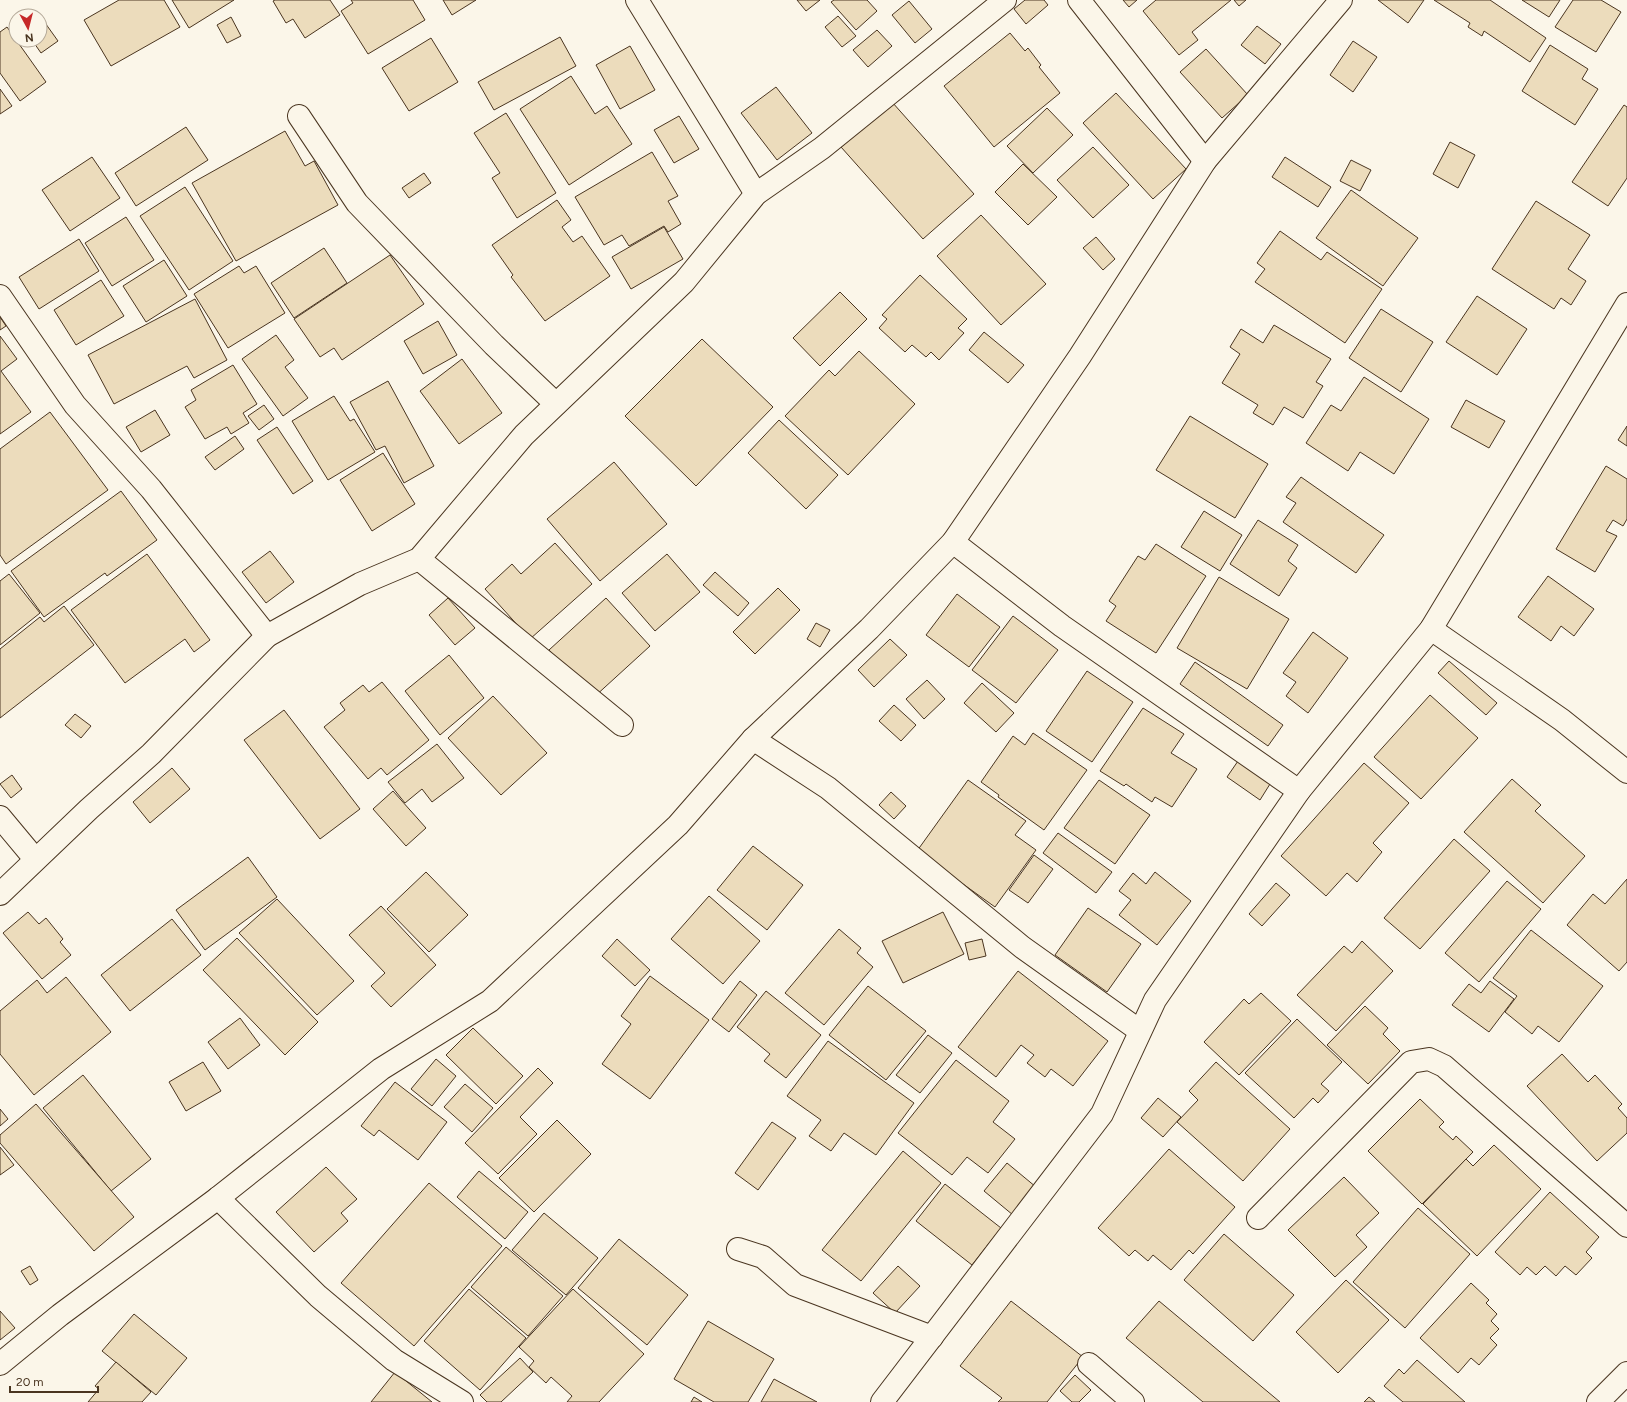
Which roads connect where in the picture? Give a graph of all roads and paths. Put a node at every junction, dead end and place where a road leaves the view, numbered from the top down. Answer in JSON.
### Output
{"nodes":[{"id":1,"x":636,"y":0,"type":"edge"},
{"id":2,"x":1005,"y":0,"type":"edge"},
{"id":3,"x":1079,"y":0,"type":"edge"},
{"id":4,"x":1341,"y":0,"type":"edge"},
{"id":5,"x":299,"y":116,"type":"dead end"},
{"id":6,"x":1205,"y":161,"type":"junction"},
{"id":7,"x":756,"y":194,"type":"junction"},
{"id":8,"x":0,"y":296,"type":"edge"},
{"id":9,"x":1627,"y":304,"type":"edge"},
{"id":10,"x":556,"y":404,"type":"junction"},
{"id":11,"x":953,"y":542,"type":"junction"},
{"id":12,"x":419,"y":559,"type":"junction"},
{"id":13,"x":1431,"y":630,"type":"junction"},
{"id":14,"x":266,"y":636,"type":"junction"},
{"id":15,"x":622,"y":725,"type":"dead end"},
{"id":16,"x":753,"y":739,"type":"junction"},
{"id":17,"x":1627,"y":772,"type":"edge"},
{"id":18,"x":1299,"y":791,"type":"junction"},
{"id":19,"x":0,"y":817,"type":"edge"},
{"id":20,"x":35,"y":859,"type":"junction"},
{"id":21,"x":0,"y":894,"type":"edge"},
{"id":22,"x":1140,"y":1031,"type":"junction"},
{"id":23,"x":218,"y":1198,"type":"junction"},
{"id":24,"x":1258,"y":1218,"type":"dead end"},
{"id":25,"x":1627,"y":1226,"type":"edge"},
{"id":26,"x":738,"y":1249,"type":"dead end"},
{"id":27,"x":932,"y":1337,"type":"junction"},
{"id":28,"x":0,"y":1364,"type":"edge"},
{"id":29,"x":1089,"y":1364,"type":"dead end"},
{"id":30,"x":1627,"y":1373,"type":"edge"},
{"id":31,"x":462,"y":1402,"type":"edge"},
{"id":32,"x":882,"y":1402,"type":"edge"},
{"id":33,"x":1133,"y":1402,"type":"edge"},
{"id":34,"x":1598,"y":1402,"type":"edge"}],
"edges":[{"from":1,"to":7,"type":"street"},
{"from":2,"to":7,"type":"street"},
{"from":3,"to":6,"type":"street"},
{"from":4,"to":6,"type":"street"},
{"from":5,"to":10,"type":"street"},
{"from":6,"to":11,"type":"street"},
{"from":7,"to":10,"type":"street"},
{"from":8,"to":14,"type":"street"},
{"from":9,"to":13,"type":"street"},
{"from":10,"to":12,"type":"street"},
{"from":11,"to":16,"type":"street"},
{"from":11,"to":18,"type":"street"},
{"from":12,"to":14,"type":"street"},
{"from":12,"to":15,"type":"street"},
{"from":13,"to":17,"type":"street"},
{"from":13,"to":18,"type":"street"},
{"from":14,"to":20,"type":"street"},
{"from":16,"to":22,"type":"street"},
{"from":16,"to":23,"type":"street"},
{"from":18,"to":22,"type":"street"},
{"from":19,"to":20,"type":"street"},
{"from":20,"to":21,"type":"street"},
{"from":22,"to":27,"type":"street"},
{"from":23,"to":28,"type":"street"},
{"from":23,"to":31,"type":"street"},
{"from":24,"to":25,"type":"street"},
{"from":26,"to":27,"type":"street"},
{"from":27,"to":32,"type":"street"},
{"from":29,"to":33,"type":"street"},
{"from":30,"to":34,"type":"street"}]}
